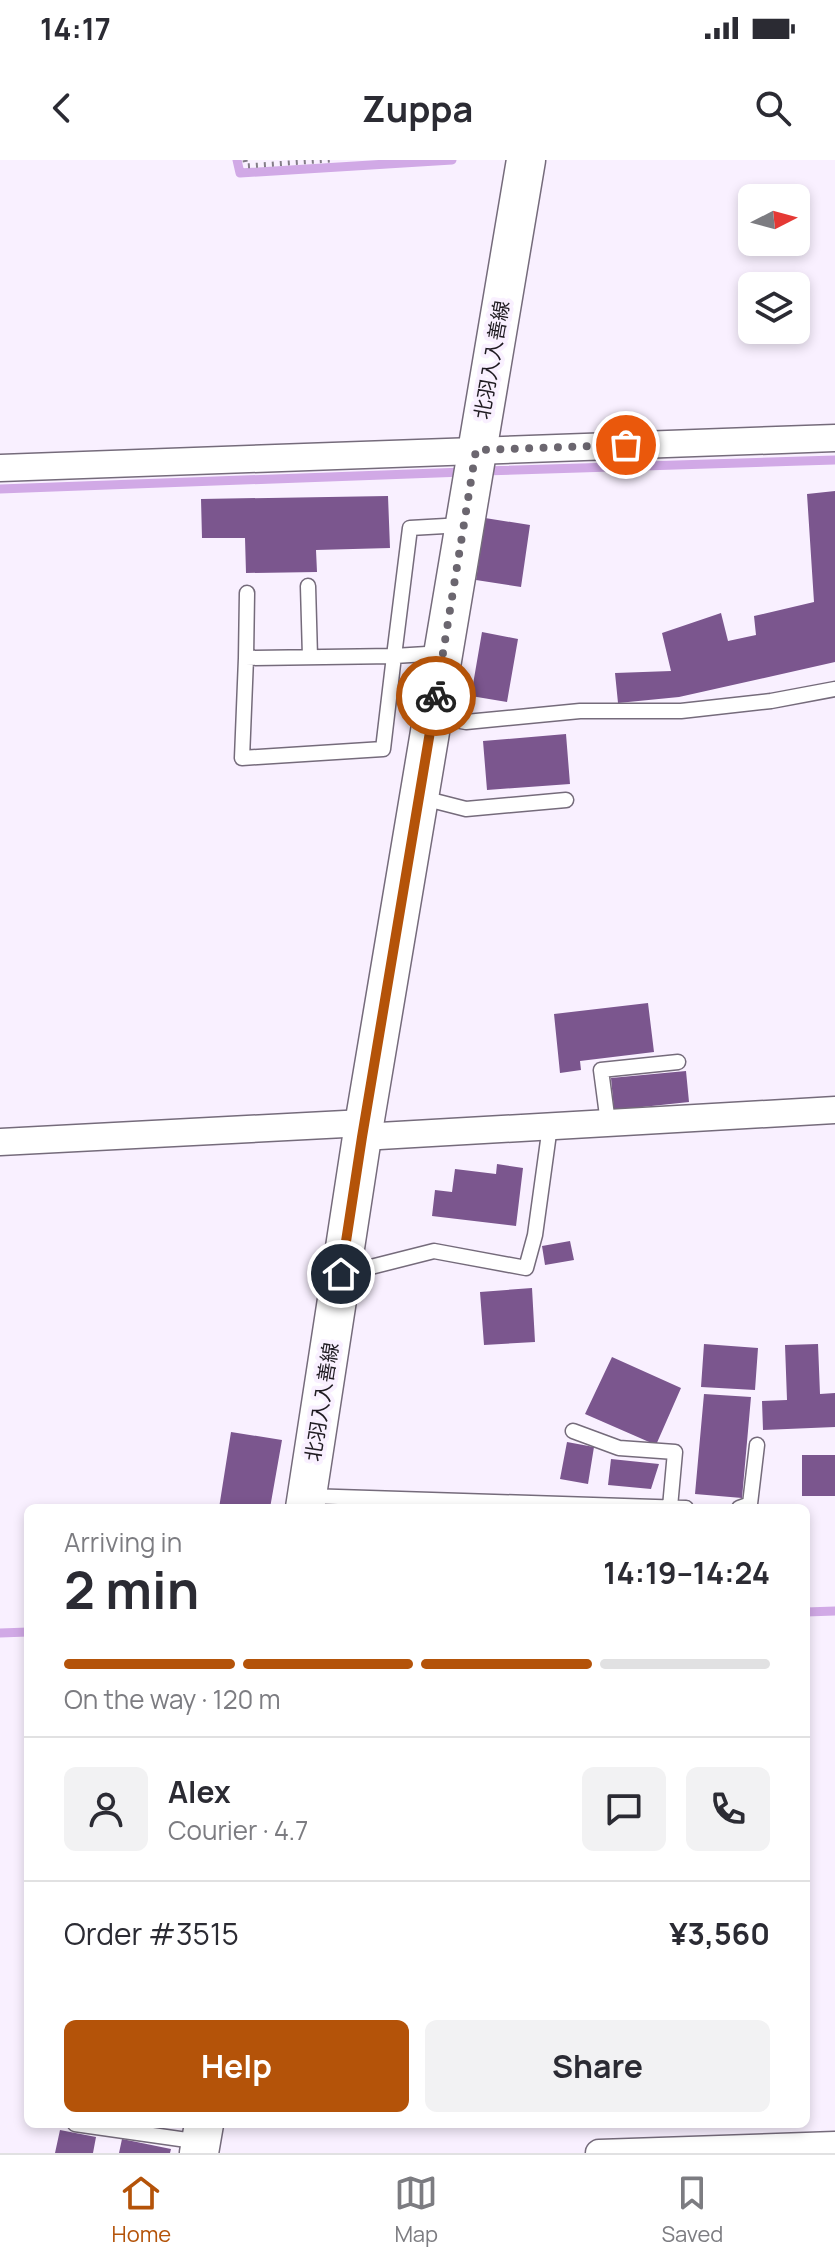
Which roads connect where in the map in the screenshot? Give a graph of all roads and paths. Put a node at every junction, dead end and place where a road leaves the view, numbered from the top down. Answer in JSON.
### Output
{"nodes":[{"id":1,"x":245,"y":160,"type":"edge"},
{"id":2,"x":330,"y":160,"type":"edge"},
{"id":3,"x":526,"y":160,"type":"edge"},
{"id":4,"x":835,"y":438,"type":"edge"},
{"id":5,"x":476,"y":450,"type":"junction"},
{"id":6,"x":0,"y":468,"type":"edge"},
{"id":7,"x":464,"y":525,"type":"junction"},
{"id":8,"x":308,"y":586,"type":"dead end"},
{"id":9,"x":247,"y":593,"type":"dead end"},
{"id":10,"x":443,"y":653,"type":"junction"},
{"id":11,"x":394,"y":656,"type":"junction"},
{"id":12,"x":310,"y":657,"type":"junction"},
{"id":13,"x":246,"y":658,"type":"junction"},
{"id":14,"x":835,"y":689,"type":"edge"},
{"id":15,"x":432,"y":716,"type":"junction"},
{"id":16,"x":419,"y":797,"type":"junction"},
{"id":17,"x":566,"y":800,"type":"dead end"},
{"id":18,"x":678,"y":1062,"type":"dead end"},
{"id":19,"x":835,"y":1110,"type":"edge"},
{"id":20,"x":608,"y":1123,"type":"junction"},
{"id":21,"x":550,"y":1126,"type":"junction"},
{"id":22,"x":363,"y":1130,"type":"junction"},
{"id":23,"x":0,"y":1142,"type":"edge"},
{"id":24,"x":341,"y":1274,"type":"junction"},
{"id":25,"x":573,"y":1431,"type":"dead end"},
{"id":26,"x":757,"y":1445,"type":"dead end"},
{"id":27,"x":306,"y":1502,"type":"edge"},
{"id":28,"x":452,"y":1504,"type":"edge"},
{"id":29,"x":670,"y":1504,"type":"edge"},
{"id":30,"x":750,"y":1504,"type":"edge"},
{"id":31,"x":129,"y":2128,"type":"edge"},
{"id":32,"x":156,"y":2130,"type":"edge"},
{"id":33,"x":201,"y":2140,"type":"edge"},
{"id":34,"x":835,"y":2145,"type":"edge"},
{"id":35,"x":599,"y":2153,"type":"edge"}],
"edges":[{"from":1,"to":2,"type":"path"},
{"from":3,"to":5,"type":"main road","name":"北羽入入善線"},
{"from":4,"to":5,"type":"street"},
{"from":5,"to":6,"type":"street"},
{"from":5,"to":7,"type":"main road","name":"北羽入入善線"},
{"from":7,"to":10,"type":"main road","name":"北羽入入善線"},
{"from":7,"to":11,"type":"lane"},
{"from":8,"to":12,"type":"lane"},
{"from":9,"to":13,"type":"lane"},
{"from":10,"to":11,"type":"lane"},
{"from":10,"to":15,"type":"main road","name":"北羽入入善線"},
{"from":11,"to":12,"type":"lane"},
{"from":11,"to":13,"type":"lane"},
{"from":12,"to":13,"type":"lane"},
{"from":14,"to":15,"type":"lane"},
{"from":15,"to":16,"type":"main road","name":"北羽入入善線"},
{"from":16,"to":17,"type":"lane"},
{"from":16,"to":22,"type":"main road","name":"北羽入入善線"},
{"from":18,"to":20,"type":"lane"},
{"from":19,"to":20,"type":"street"},
{"from":20,"to":21,"type":"street"},
{"from":21,"to":22,"type":"street"},
{"from":21,"to":24,"type":"lane"},
{"from":22,"to":23,"type":"street"},
{"from":22,"to":24,"type":"main road","name":"北羽入入善線"},
{"from":24,"to":27,"type":"main road","name":"北羽入入善線"},
{"from":25,"to":29,"type":"lane"},
{"from":26,"to":30,"type":"lane"},
{"from":27,"to":28,"type":"lane"},
{"from":31,"to":32,"type":"lane"},
{"from":32,"to":33,"type":"lane"},
{"from":34,"to":35,"type":"street"}]}
